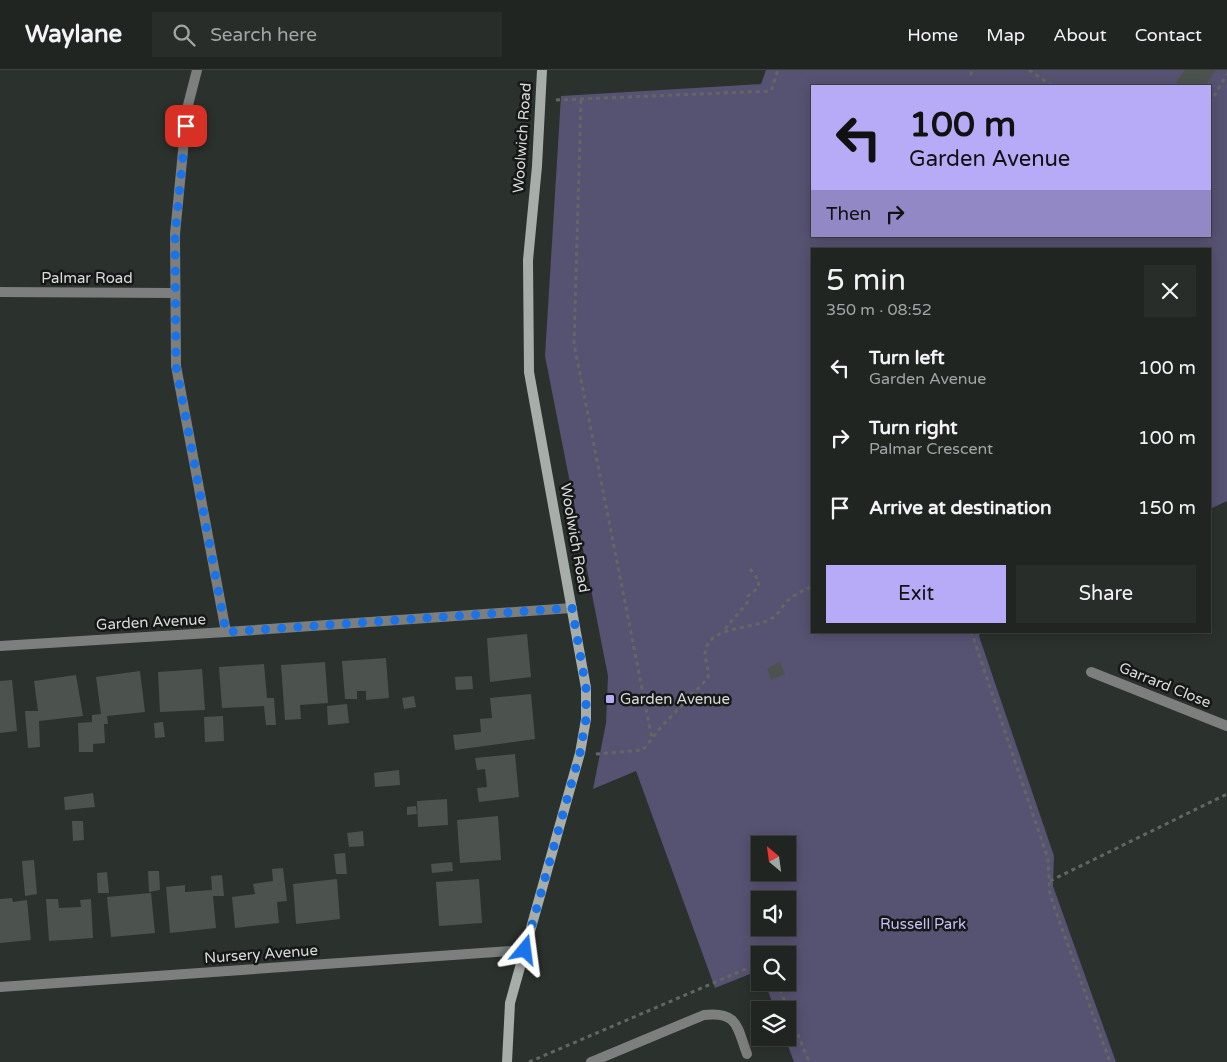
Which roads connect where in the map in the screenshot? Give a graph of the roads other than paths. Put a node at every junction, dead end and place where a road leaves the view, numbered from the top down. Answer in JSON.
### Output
{"nodes":[{"id":1,"x":197,"y":70,"type":"edge"},
{"id":2,"x":542,"y":70,"type":"edge"},
{"id":3,"x":0,"y":292,"type":"edge"},
{"id":4,"x":174,"y":293,"type":"junction"},
{"id":5,"x":572,"y":608,"type":"junction"},
{"id":6,"x":226,"y":632,"type":"junction"},
{"id":7,"x":0,"y":646,"type":"edge"},
{"id":8,"x":1092,"y":672,"type":"dead end"},
{"id":9,"x":1227,"y":726,"type":"edge"},
{"id":10,"x":525,"y":950,"type":"junction"},
{"id":11,"x":0,"y":987,"type":"edge"},
{"id":12,"x":747,"y":1054,"type":"dead end"},
{"id":13,"x":507,"y":1062,"type":"edge"},
{"id":14,"x":591,"y":1062,"type":"edge"}],
"edges":[{"from":1,"to":4,"type":"street"},
{"from":2,"to":5,"type":"street","name":"Woolwich Road"},
{"from":3,"to":4,"type":"street","name":"Palmar Road"},
{"from":4,"to":6,"type":"street"},
{"from":5,"to":6,"type":"street","name":"Garden Avenue"},
{"from":5,"to":10,"type":"street","name":"Woolwich Road"},
{"from":6,"to":7,"type":"street","name":"Garden Avenue"},
{"from":8,"to":9,"type":"street","name":"Garrard Close"},
{"from":10,"to":11,"type":"street","name":"Nursery Avenue"},
{"from":10,"to":13,"type":"street","name":"Woolwich Road"},
{"from":12,"to":14,"type":"street"}]}
